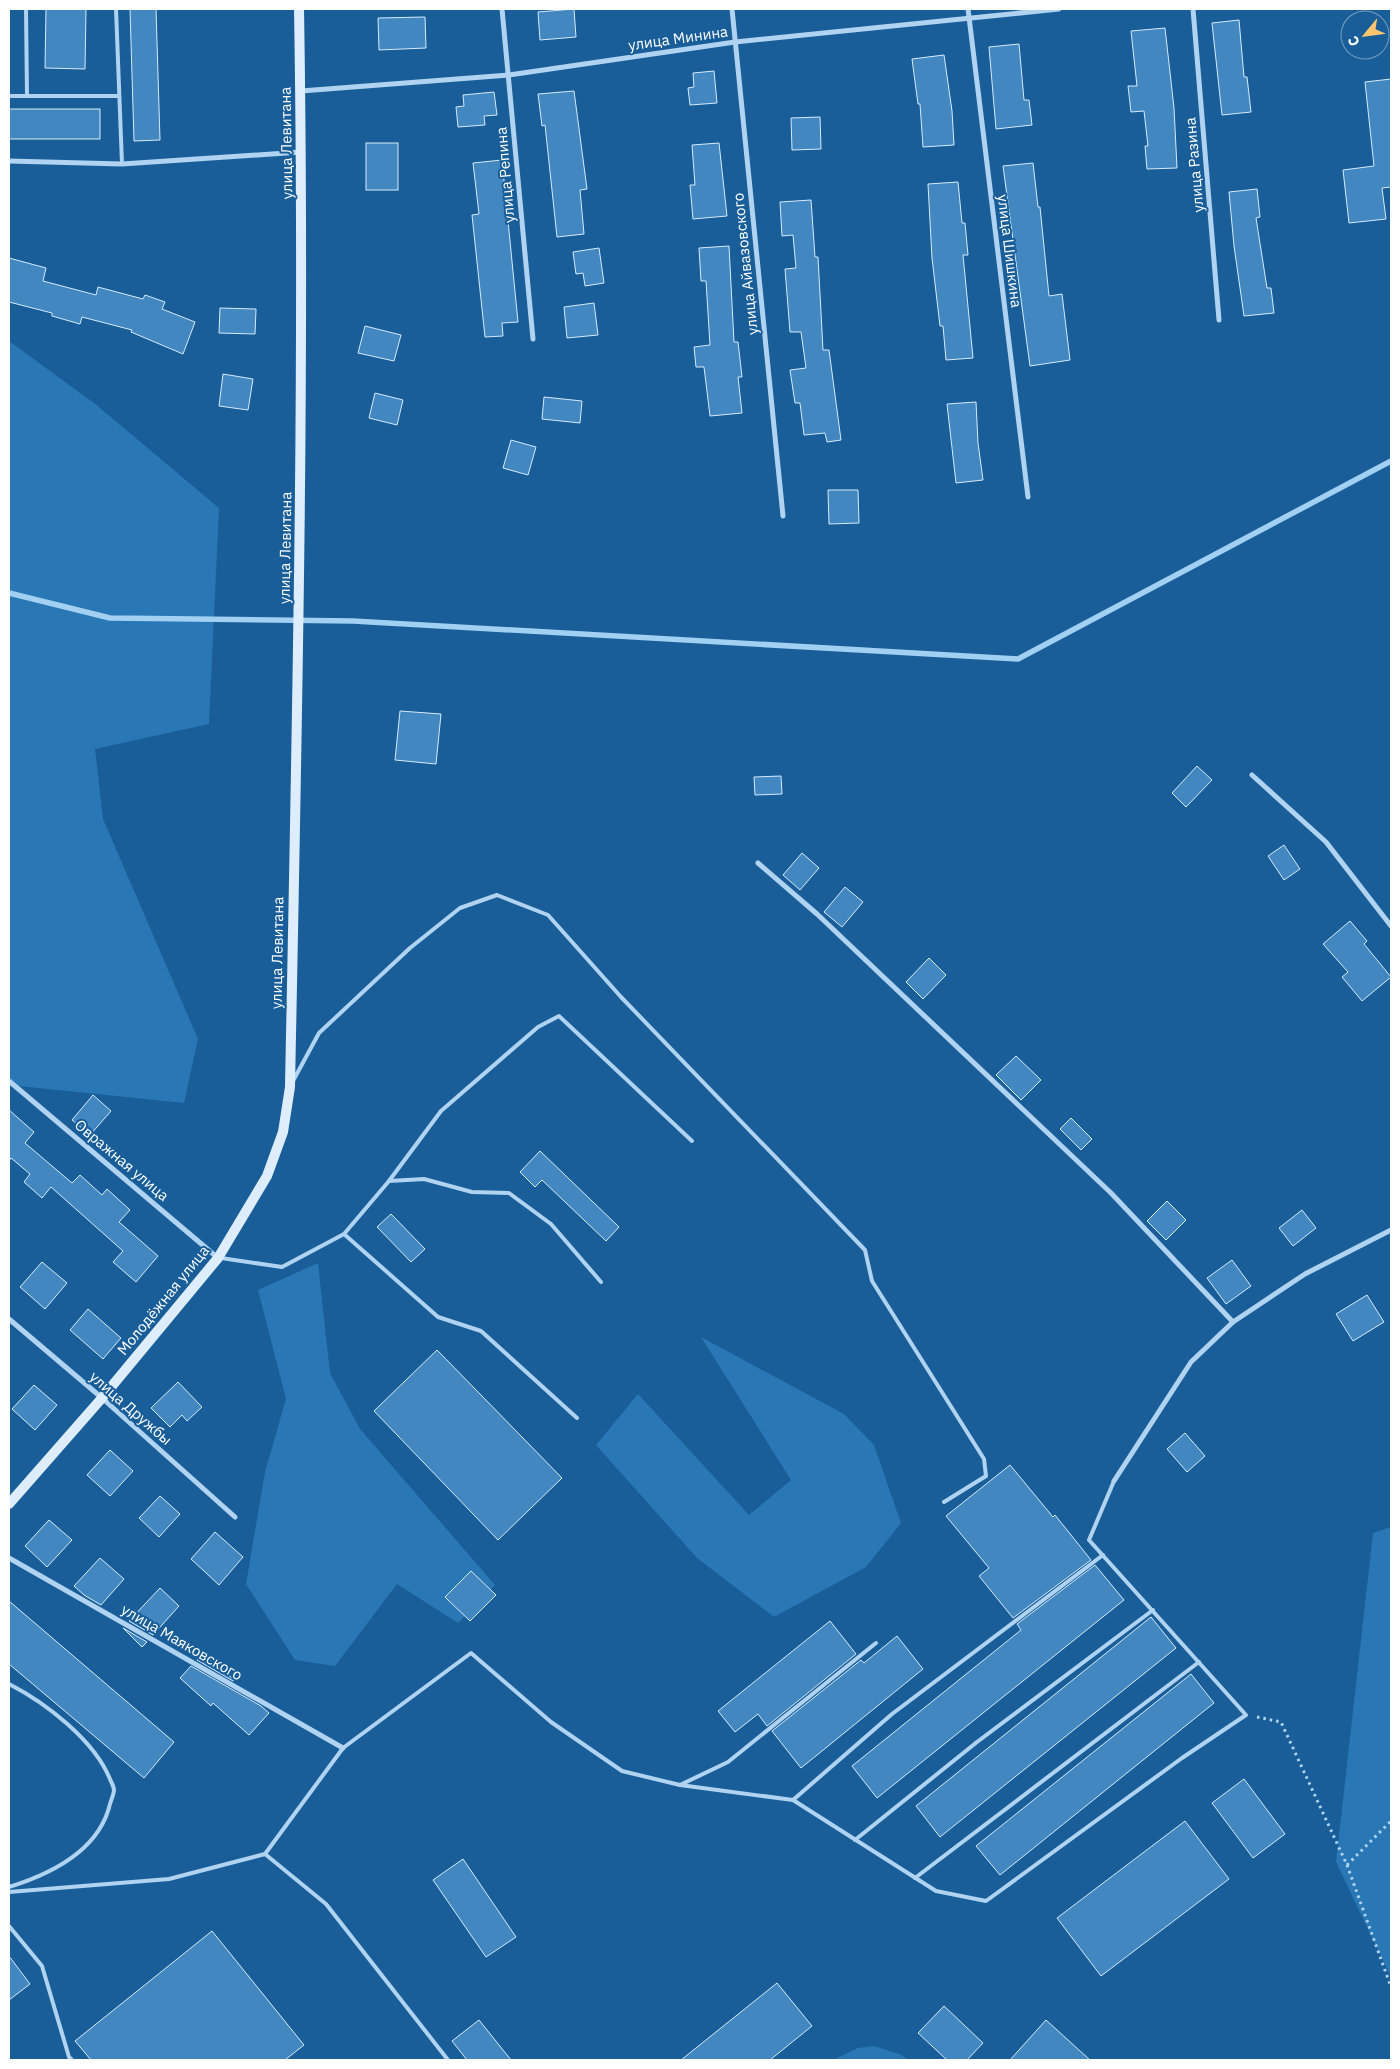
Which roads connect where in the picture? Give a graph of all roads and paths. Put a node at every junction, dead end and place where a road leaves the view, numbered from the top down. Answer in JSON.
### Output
{"nodes":[{"id":1,"x":26,"y":9,"type":"edge"},
{"id":2,"x":116,"y":9,"type":"edge"},
{"id":3,"x":299,"y":9,"type":"edge"},
{"id":4,"x":502,"y":9,"type":"edge"},
{"id":5,"x":732,"y":9,"type":"edge"},
{"id":6,"x":968,"y":9,"type":"edge"},
{"id":7,"x":1059,"y":9,"type":"edge"},
{"id":8,"x":1192,"y":9,"type":"edge"},
{"id":9,"x":969,"y":18,"type":"junction"},
{"id":10,"x":735,"y":42,"type":"junction"},
{"id":11,"x":509,"y":75,"type":"junction"},
{"id":12,"x":301,"y":90,"type":"junction"},
{"id":13,"x":9,"y":96,"type":"edge"},
{"id":14,"x":27,"y":96,"type":"junction"},
{"id":15,"x":119,"y":96,"type":"junction"},
{"id":16,"x":302,"y":152,"type":"junction"},
{"id":17,"x":9,"y":161,"type":"edge"},
{"id":18,"x":122,"y":164,"type":"junction"},
{"id":19,"x":1220,"y":320,"type":"dead end"},
{"id":20,"x":533,"y":339,"type":"dead end"},
{"id":21,"x":1028,"y":497,"type":"dead end"},
{"id":22,"x":783,"y":516,"type":"dead end"},
{"id":23,"x":1252,"y":775,"type":"dead end"},
{"id":24,"x":758,"y":864,"type":"dead end"},
{"id":25,"x":1391,"y":926,"type":"edge"},
{"id":26,"x":9,"y":1082,"type":"edge"},
{"id":27,"x":290,"y":1087,"type":"junction"},
{"id":28,"x":692,"y":1140,"type":"dead end"},
{"id":29,"x":389,"y":1181,"type":"junction"},
{"id":30,"x":1391,"y":1230,"type":"edge"},
{"id":31,"x":344,"y":1234,"type":"junction"},
{"id":32,"x":218,"y":1258,"type":"junction"},
{"id":33,"x":601,"y":1282,"type":"dead end"},
{"id":34,"x":9,"y":1319,"type":"edge"},
{"id":35,"x":1233,"y":1322,"type":"junction"},
{"id":36,"x":102,"y":1398,"type":"junction"},
{"id":37,"x":577,"y":1418,"type":"dead end"},
{"id":38,"x":1114,"y":1481,"type":"joint"},
{"id":39,"x":944,"y":1502,"type":"dead end"},
{"id":40,"x":9,"y":1504,"type":"edge"},
{"id":41,"x":235,"y":1517,"type":"dead end"},
{"id":42,"x":1103,"y":1555,"type":"junction"},
{"id":43,"x":9,"y":1558,"type":"edge"},
{"id":44,"x":1153,"y":1610,"type":"junction"},
{"id":45,"x":876,"y":1643,"type":"dead end"},
{"id":46,"x":1199,"y":1662,"type":"junction"},
{"id":47,"x":9,"y":1684,"type":"edge"},
{"id":48,"x":1246,"y":1715,"type":"junction"},
{"id":49,"x":343,"y":1748,"type":"junction"},
{"id":50,"x":680,"y":1785,"type":"junction"},
{"id":51,"x":793,"y":1800,"type":"junction"},
{"id":52,"x":1391,"y":1821,"type":"edge"},
{"id":53,"x":855,"y":1840,"type":"junction"},
{"id":54,"x":266,"y":1854,"type":"junction"},
{"id":55,"x":1347,"y":1865,"type":"junction"},
{"id":56,"x":915,"y":1878,"type":"junction"},
{"id":57,"x":9,"y":1887,"type":"edge"},
{"id":58,"x":9,"y":1892,"type":"edge"},
{"id":59,"x":9,"y":1926,"type":"edge"},
{"id":60,"x":1391,"y":1987,"type":"edge"},
{"id":61,"x":72,"y":2060,"type":"edge"},
{"id":62,"x":448,"y":2060,"type":"edge"}],
"edges":[{"from":1,"to":14,"type":"lane"},
{"from":2,"to":15,"type":"lane"},
{"from":3,"to":12,"type":"main road","name":"улица Левитана"},
{"from":4,"to":11,"type":"street","name":"улица Репина"},
{"from":5,"to":10,"type":"street","name":"улица Айвазовского"},
{"from":6,"to":9,"type":"street","name":"улица Шишкина"},
{"from":7,"to":9,"type":"street","name":"улица Минина"},
{"from":8,"to":19,"type":"street","name":"улица Разина"},
{"from":9,"to":10,"type":"street","name":"улица Минина"},
{"from":9,"to":21,"type":"street","name":"улица Шишкина"},
{"from":10,"to":11,"type":"street","name":"улица Минина"},
{"from":10,"to":22,"type":"street","name":"улица Айвазовского"},
{"from":11,"to":12,"type":"street","name":"улица Минина"},
{"from":11,"to":20,"type":"street","name":"улица Репина"},
{"from":12,"to":16,"type":"main road","name":"улица Левитана"},
{"from":13,"to":14,"type":"lane"},
{"from":14,"to":15,"type":"lane"},
{"from":15,"to":18,"type":"lane"},
{"from":16,"to":18,"type":"street"},
{"from":16,"to":27,"type":"main road","name":"улица Левитана"},
{"from":17,"to":18,"type":"street"},
{"from":23,"to":25,"type":"street"},
{"from":24,"to":35,"type":"street"},
{"from":26,"to":32,"type":"street","name":"Овражная улица"},
{"from":27,"to":32,"type":"main road","name":"Молодёжная улица"},
{"from":27,"to":39,"type":"lane"},
{"from":28,"to":29,"type":"lane"},
{"from":29,"to":31,"type":"lane"},
{"from":29,"to":33,"type":"lane"},
{"from":30,"to":35,"type":"street"},
{"from":31,"to":32,"type":"lane"},
{"from":31,"to":37,"type":"lane"},
{"from":32,"to":36,"type":"main road","name":"Молодёжная улица"},
{"from":34,"to":36,"type":"street","name":"улица Дружбы"},
{"from":35,"to":38,"type":"street"},
{"from":36,"to":40,"type":"main road","name":"Молодёжная улица"},
{"from":36,"to":41,"type":"street","name":"улица Дружбы"},
{"from":38,"to":42,"type":"lane"},
{"from":42,"to":44,"type":"lane"},
{"from":42,"to":51,"type":"lane"},
{"from":43,"to":49,"type":"street","name":"улица Маяковского"},
{"from":44,"to":46,"type":"lane"},
{"from":44,"to":53,"type":"lane"},
{"from":45,"to":50,"type":"lane"},
{"from":46,"to":48,"type":"lane"},
{"from":46,"to":56,"type":"lane"},
{"from":47,"to":57,"type":"lane"},
{"from":48,"to":55,"type":"path"},
{"from":48,"to":56,"type":"lane"},
{"from":49,"to":50,"type":"lane"},
{"from":49,"to":54,"type":"lane"},
{"from":50,"to":51,"type":"lane"},
{"from":51,"to":53,"type":"lane"},
{"from":52,"to":55,"type":"path"},
{"from":53,"to":56,"type":"lane"},
{"from":54,"to":58,"type":"lane"},
{"from":54,"to":62,"type":"lane"},
{"from":55,"to":60,"type":"path"},
{"from":59,"to":61,"type":"lane"}]}
